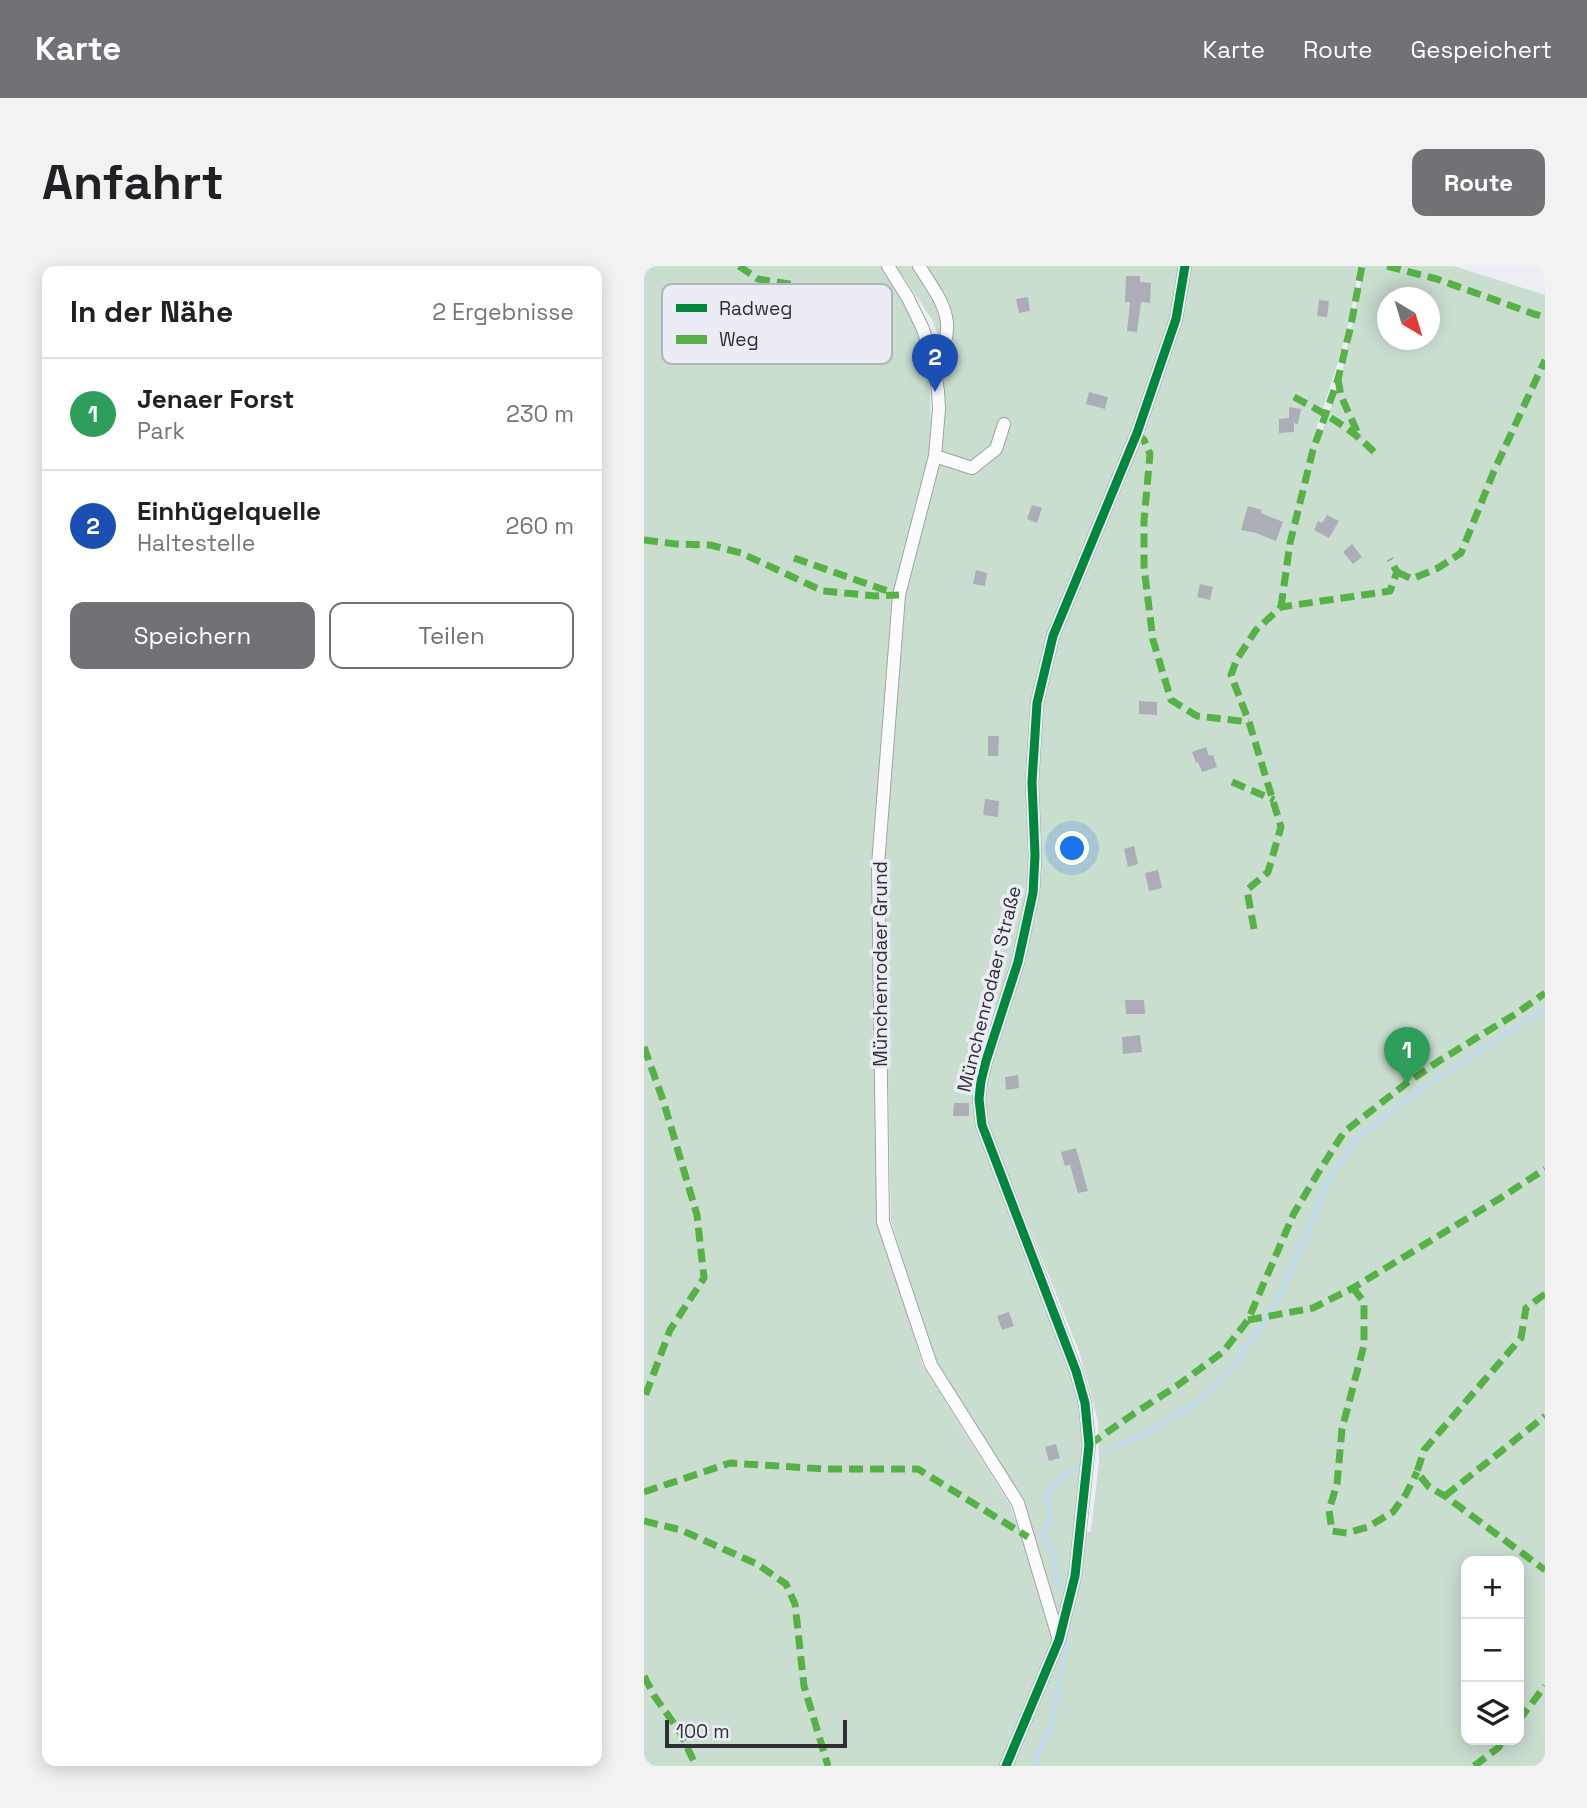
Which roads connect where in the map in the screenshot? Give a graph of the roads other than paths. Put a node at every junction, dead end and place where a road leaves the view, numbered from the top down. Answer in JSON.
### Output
{"nodes":[{"id":1,"x":888,"y":266,"type":"edge"},
{"id":2,"x":919,"y":266,"type":"edge"},
{"id":3,"x":1185,"y":266,"type":"edge"},
{"id":4,"x":934,"y":365,"type":"junction"},
{"id":5,"x":1004,"y":424,"type":"dead end"},
{"id":6,"x":935,"y":456,"type":"junction"},
{"id":7,"x":1059,"y":1640,"type":"junction"},
{"id":8,"x":1006,"y":1766,"type":"edge"}],
"edges":[{"from":1,"to":4,"type":"street","name":"Münchenrodaer Grund"},
{"from":2,"to":4,"type":"street"},
{"from":3,"to":7,"type":"street","name":"Münchenrodaer Straße"},
{"from":4,"to":6,"type":"street","name":"Münchenrodaer Grund"},
{"from":5,"to":6,"type":"street"},
{"from":6,"to":7,"type":"street","name":"Münchenrodaer Grund"},
{"from":7,"to":8,"type":"street","name":"Münchenrodaer Straße"}]}
